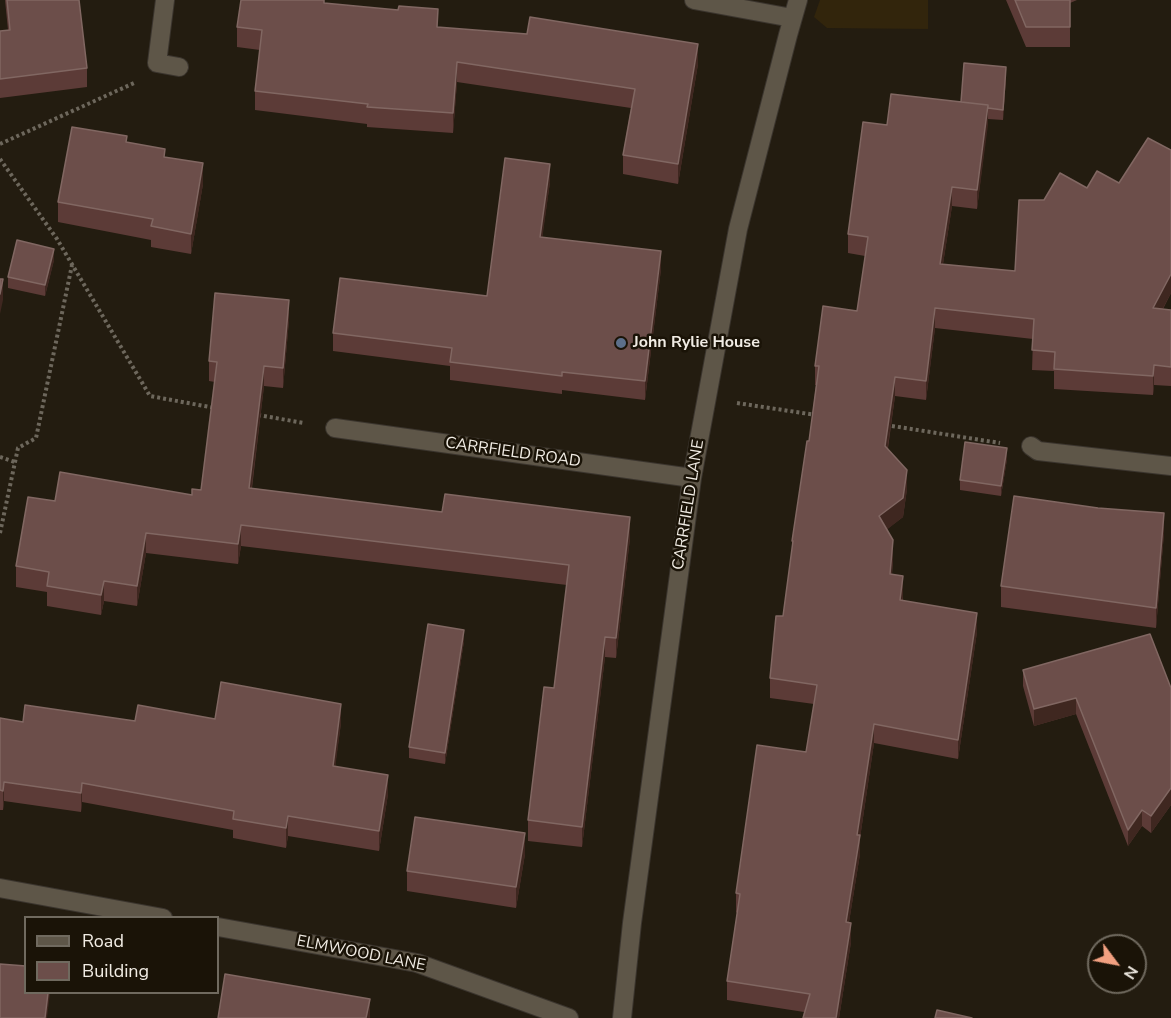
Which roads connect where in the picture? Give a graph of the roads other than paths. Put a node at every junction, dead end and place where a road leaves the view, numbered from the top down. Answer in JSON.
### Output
{"nodes":[{"id":1,"x":165,"y":0,"type":"edge"},
{"id":2,"x":694,"y":0,"type":"edge"},
{"id":3,"x":798,"y":0,"type":"edge"},
{"id":4,"x":792,"y":18,"type":"junction"},
{"id":5,"x":179,"y":67,"type":"dead end"},
{"id":6,"x":335,"y":428,"type":"road end"},
{"id":7,"x":1031,"y":446,"type":"road end"},
{"id":8,"x":1171,"y":466,"type":"edge"},
{"id":9,"x":692,"y":478,"type":"junction"},
{"id":10,"x":0,"y":888,"type":"edge"},
{"id":11,"x":152,"y":916,"type":"edge"},
{"id":12,"x":219,"y":927,"type":"edge"},
{"id":13,"x":569,"y":1018,"type":"edge"},
{"id":14,"x":622,"y":1018,"type":"edge"}],
"edges":[{"from":1,"to":5,"type":"street"},
{"from":2,"to":4,"type":"street"},
{"from":3,"to":4,"type":"street","name":"CARRFIELD LANE"},
{"from":4,"to":9,"type":"street","name":"CARRFIELD LANE"},
{"from":6,"to":9,"type":"street","name":"CARRFIELD ROAD"},
{"from":7,"to":8,"type":"street"},
{"from":9,"to":14,"type":"street","name":"CARRFIELD LANE"},
{"from":10,"to":11,"type":"street"},
{"from":12,"to":13,"type":"street","name":"ELMWOOD LANE"}]}
